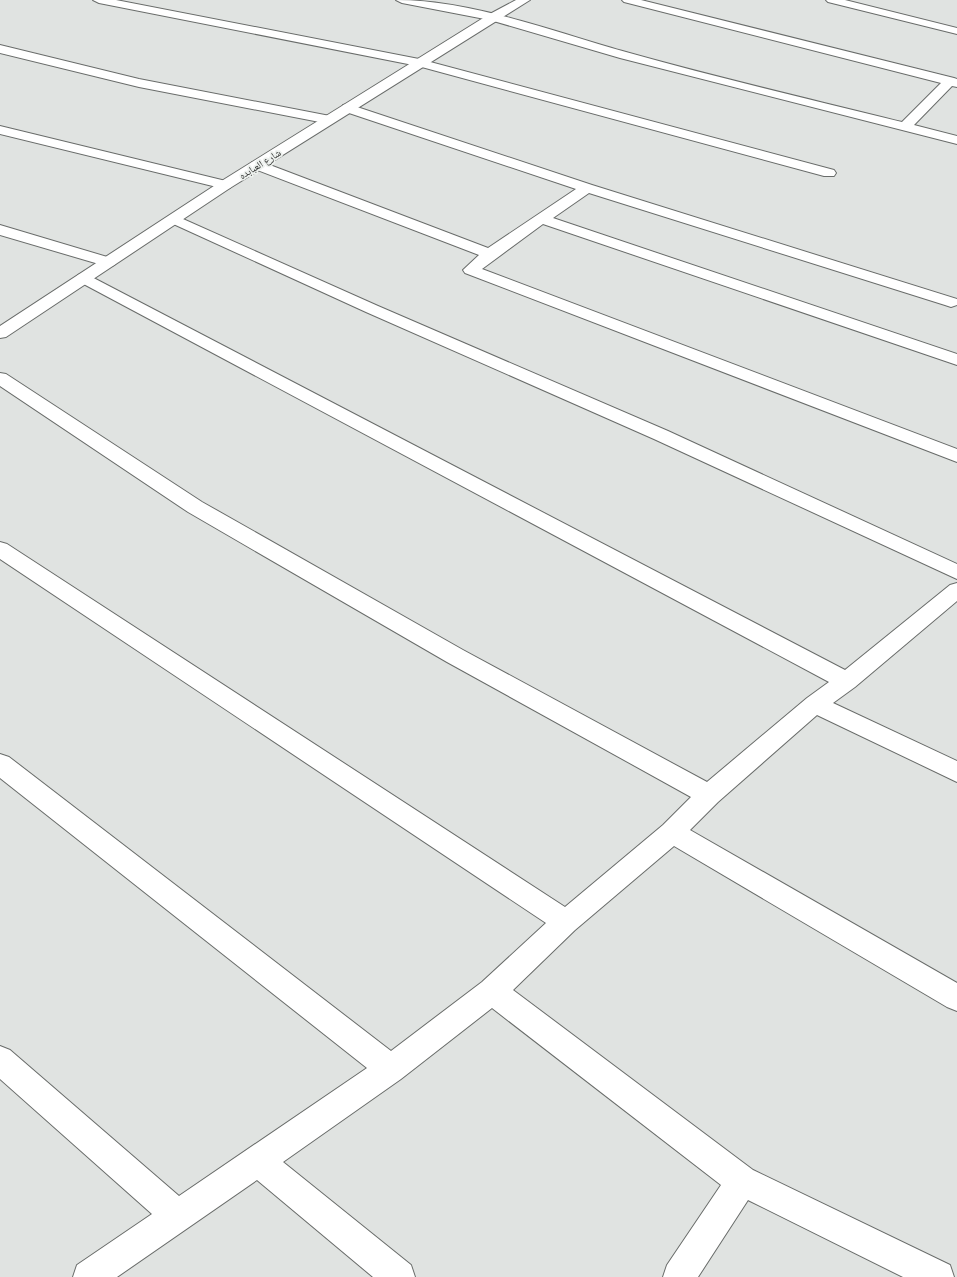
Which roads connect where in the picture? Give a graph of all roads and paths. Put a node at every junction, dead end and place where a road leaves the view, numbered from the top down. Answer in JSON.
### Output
{"nodes":[{"id":1,"x":99,"y":0,"type":"edge"},
{"id":2,"x":402,"y":0,"type":"edge"},
{"id":3,"x":524,"y":0,"type":"edge"},
{"id":4,"x":628,"y":0,"type":"edge"},
{"id":5,"x":832,"y":0,"type":"edge"},
{"id":6,"x":492,"y":17,"type":"junction"},
{"id":7,"x":957,"y":31,"type":"edge"},
{"id":8,"x":0,"y":49,"type":"edge"},
{"id":9,"x":419,"y":63,"type":"junction"},
{"id":10,"x":954,"y":82,"type":"edge"},
{"id":11,"x":348,"y":108,"type":"junction"},
{"id":12,"x":330,"y":120,"type":"junction"},
{"id":13,"x":905,"y":127,"type":"junction"},
{"id":14,"x":0,"y":130,"type":"edge"},
{"id":15,"x":957,"y":140,"type":"edge"},
{"id":16,"x":257,"y":165,"type":"junction"},
{"id":17,"x":829,"y":173,"type":"dead end"},
{"id":18,"x":225,"y":186,"type":"junction"},
{"id":19,"x":588,"y":188,"type":"junction"},
{"id":20,"x":174,"y":219,"type":"junction"},
{"id":21,"x":542,"y":219,"type":"junction"},
{"id":22,"x":0,"y":230,"type":"edge"},
{"id":23,"x":490,"y":254,"type":"junction"},
{"id":24,"x":109,"y":262,"type":"junction"},
{"id":25,"x":84,"y":278,"type":"junction"},
{"id":26,"x":951,"y":302,"type":"dead end"},
{"id":27,"x":0,"y":333,"type":"edge"},
{"id":28,"x":957,"y":360,"type":"edge"},
{"id":29,"x":0,"y":378,"type":"edge"},
{"id":30,"x":957,"y":456,"type":"edge"},
{"id":31,"x":0,"y":549,"type":"edge"},
{"id":32,"x":957,"y":572,"type":"edge"},
{"id":33,"x":957,"y":590,"type":"edge"},
{"id":34,"x":847,"y":681,"type":"junction"},
{"id":35,"x":815,"y":704,"type":"junction"},
{"id":36,"x":0,"y":764,"type":"edge"},
{"id":37,"x":957,"y":772,"type":"edge"},
{"id":38,"x":709,"y":795,"type":"junction"},
{"id":39,"x":672,"y":832,"type":"junction"},
{"id":40,"x":566,"y":922,"type":"junction"},
{"id":41,"x":492,"y":991,"type":"junction"},
{"id":42,"x":957,"y":998,"type":"edge"},
{"id":43,"x":0,"y":1060,"type":"edge"},
{"id":44,"x":392,"y":1069,"type":"junction"},
{"id":45,"x":258,"y":1161,"type":"junction"},
{"id":46,"x":742,"y":1181,"type":"junction"},
{"id":47,"x":178,"y":1216,"type":"junction"},
{"id":48,"x":89,"y":1277,"type":"edge"},
{"id":49,"x":399,"y":1277,"type":"edge"},
{"id":50,"x":679,"y":1277,"type":"edge"},
{"id":51,"x":938,"y":1277,"type":"edge"}],
"edges":[{"from":1,"to":9,"type":"street"},
{"from":2,"to":6,"type":"street"},
{"from":3,"to":6,"type":"street","name":"شارع العبابده"},
{"from":4,"to":10,"type":"street"},
{"from":5,"to":7,"type":"street"},
{"from":6,"to":9,"type":"street","name":"شارع العبابده"},
{"from":6,"to":13,"type":"street"},
{"from":8,"to":12,"type":"street"},
{"from":9,"to":11,"type":"street","name":"شارع العبابده"},
{"from":9,"to":17,"type":"street"},
{"from":10,"to":13,"type":"street"},
{"from":11,"to":12,"type":"street","name":"شارع العبابده"},
{"from":11,"to":19,"type":"street"},
{"from":12,"to":16,"type":"street","name":"شارع العبابده"},
{"from":13,"to":15,"type":"street"},
{"from":14,"to":18,"type":"street"},
{"from":16,"to":18,"type":"street","name":"شارع العبابده"},
{"from":16,"to":23,"type":"street"},
{"from":18,"to":20,"type":"street","name":"شارع العبابده"},
{"from":19,"to":21,"type":"street"},
{"from":19,"to":26,"type":"street"},
{"from":20,"to":24,"type":"street","name":"شارع العبابده"},
{"from":20,"to":32,"type":"street"},
{"from":21,"to":23,"type":"street"},
{"from":21,"to":28,"type":"street"},
{"from":22,"to":24,"type":"street"},
{"from":23,"to":30,"type":"street"},
{"from":24,"to":25,"type":"street","name":"شارع العبابده"},
{"from":25,"to":27,"type":"street","name":"شارع العبابده"},
{"from":25,"to":34,"type":"street"},
{"from":29,"to":38,"type":"street"},
{"from":31,"to":40,"type":"street"},
{"from":33,"to":34,"type":"street"},
{"from":34,"to":35,"type":"street"},
{"from":35,"to":37,"type":"street"},
{"from":35,"to":38,"type":"street"},
{"from":36,"to":44,"type":"street"},
{"from":38,"to":39,"type":"street"},
{"from":39,"to":40,"type":"street"},
{"from":39,"to":42,"type":"street"},
{"from":40,"to":41,"type":"street"},
{"from":41,"to":44,"type":"street"},
{"from":41,"to":46,"type":"street"},
{"from":43,"to":47,"type":"street"},
{"from":44,"to":45,"type":"street"},
{"from":45,"to":47,"type":"street"},
{"from":45,"to":49,"type":"street"},
{"from":46,"to":50,"type":"street"},
{"from":46,"to":51,"type":"street"},
{"from":47,"to":48,"type":"street"}]}
